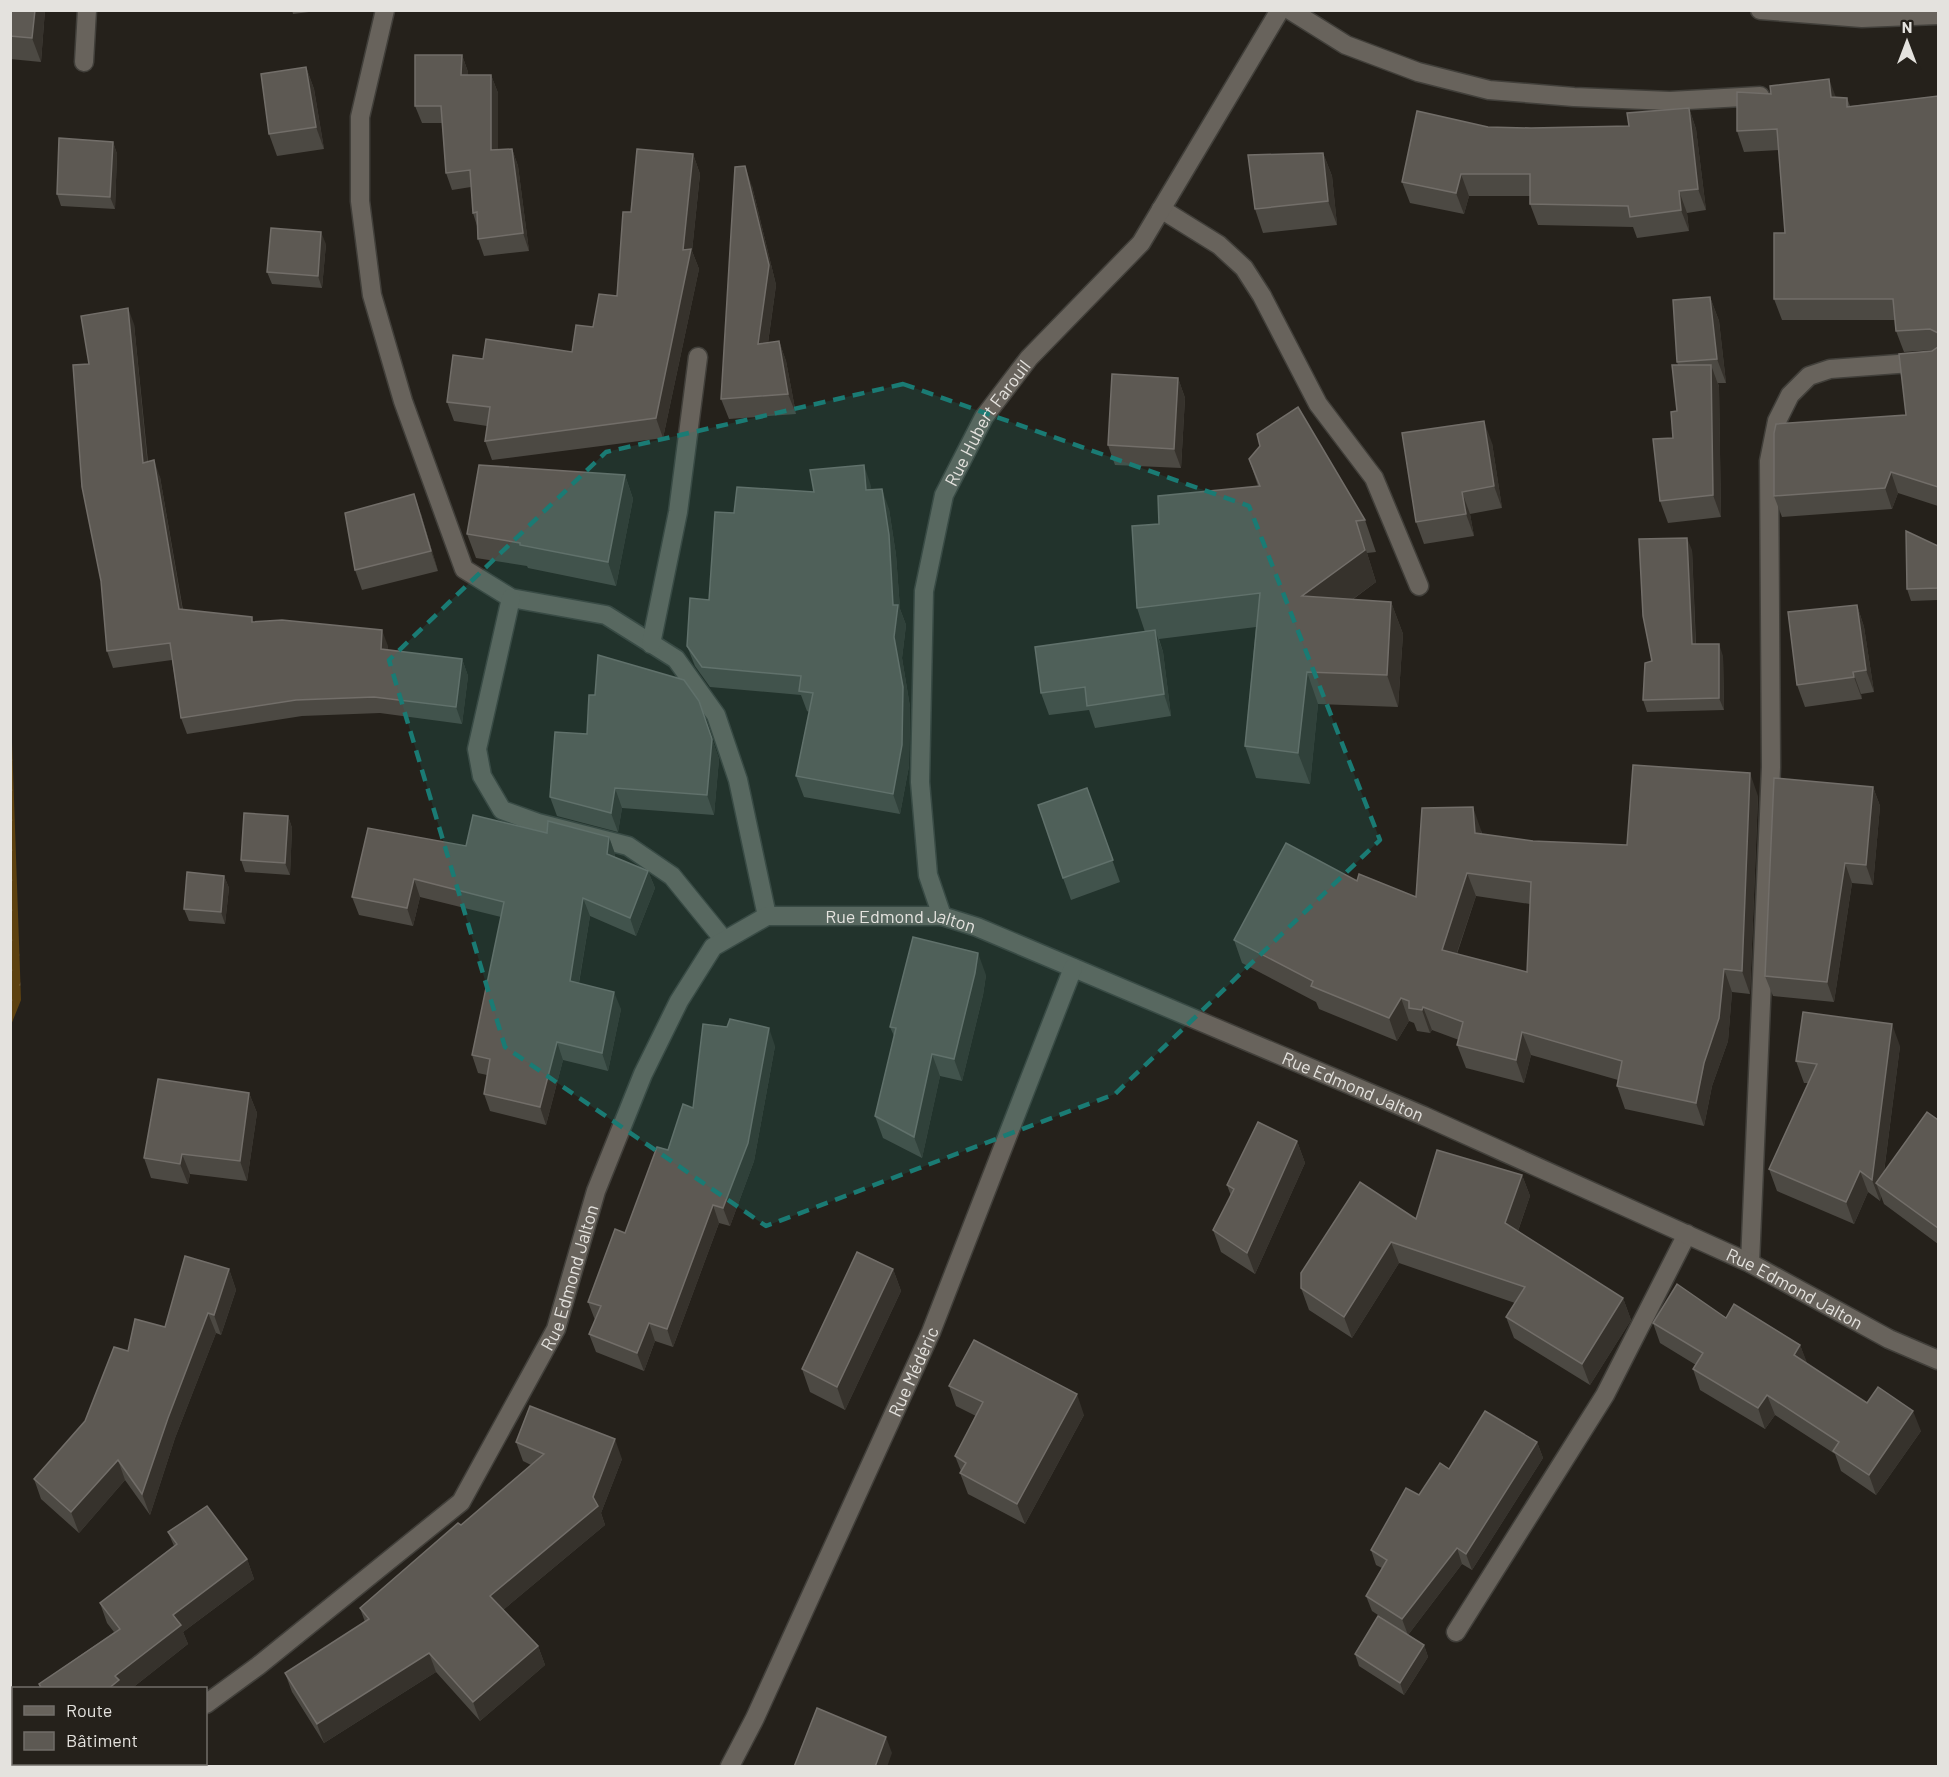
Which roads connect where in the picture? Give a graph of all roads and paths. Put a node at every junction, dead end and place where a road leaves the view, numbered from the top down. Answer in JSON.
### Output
{"nodes":[{"id":1,"x":87,"y":10,"type":"edge"},
{"id":2,"x":385,"y":10,"type":"edge"},
{"id":3,"x":1280,"y":10,"type":"edge"},
{"id":4,"x":1290,"y":10,"type":"edge"},
{"id":5,"x":1760,"y":10,"type":"edge"},
{"id":6,"x":1938,"y":15,"type":"edge"},
{"id":7,"x":84,"y":63,"type":"dead end"},
{"id":8,"x":1763,"y":96,"type":"edge"},
{"id":9,"x":1161,"y":210,"type":"junction"},
{"id":10,"x":698,"y":357,"type":"dead end"},
{"id":11,"x":1938,"y":361,"type":"edge"},
{"id":12,"x":1419,"y":586,"type":"dead end"},
{"id":13,"x":511,"y":598,"type":"junction"},
{"id":14,"x":651,"y":644,"type":"junction"},
{"id":15,"x":767,"y":916,"type":"junction"},
{"id":16,"x":942,"y":916,"type":"junction"},
{"id":17,"x":724,"y":940,"type":"junction"},
{"id":18,"x":1073,"y":968,"type":"junction"},
{"id":19,"x":1687,"y":1234,"type":"junction"},
{"id":20,"x":1750,"y":1263,"type":"junction"},
{"id":21,"x":1938,"y":1360,"type":"edge"},
{"id":22,"x":1456,"y":1632,"type":"dead end"},
{"id":23,"x":207,"y":1703,"type":"edge"},
{"id":24,"x":730,"y":1767,"type":"edge"}],
"edges":[{"from":1,"to":7,"type":"street"},
{"from":2,"to":13,"type":"street"},
{"from":3,"to":9,"type":"street","name":"Rue Hubert Farouil"},
{"from":4,"to":8,"type":"street"},
{"from":5,"to":6,"type":"street"},
{"from":9,"to":12,"type":"street"},
{"from":9,"to":16,"type":"street","name":"Rue Hubert Farouil"},
{"from":10,"to":14,"type":"street"},
{"from":11,"to":20,"type":"street"},
{"from":13,"to":14,"type":"street"},
{"from":13,"to":17,"type":"street"},
{"from":14,"to":15,"type":"street"},
{"from":15,"to":16,"type":"street","name":"Rue Edmond Jalton"},
{"from":15,"to":17,"type":"street","name":"Rue Edmond Jalton"},
{"from":16,"to":18,"type":"street","name":"Rue Edmond Jalton"},
{"from":17,"to":23,"type":"street","name":"Rue Edmond Jalton"},
{"from":18,"to":19,"type":"street","name":"Rue Edmond Jalton"},
{"from":18,"to":24,"type":"street","name":"Rue Médéric"},
{"from":19,"to":20,"type":"street","name":"Rue Edmond Jalton"},
{"from":19,"to":22,"type":"street"},
{"from":20,"to":21,"type":"street","name":"Rue Edmond Jalton"}]}
